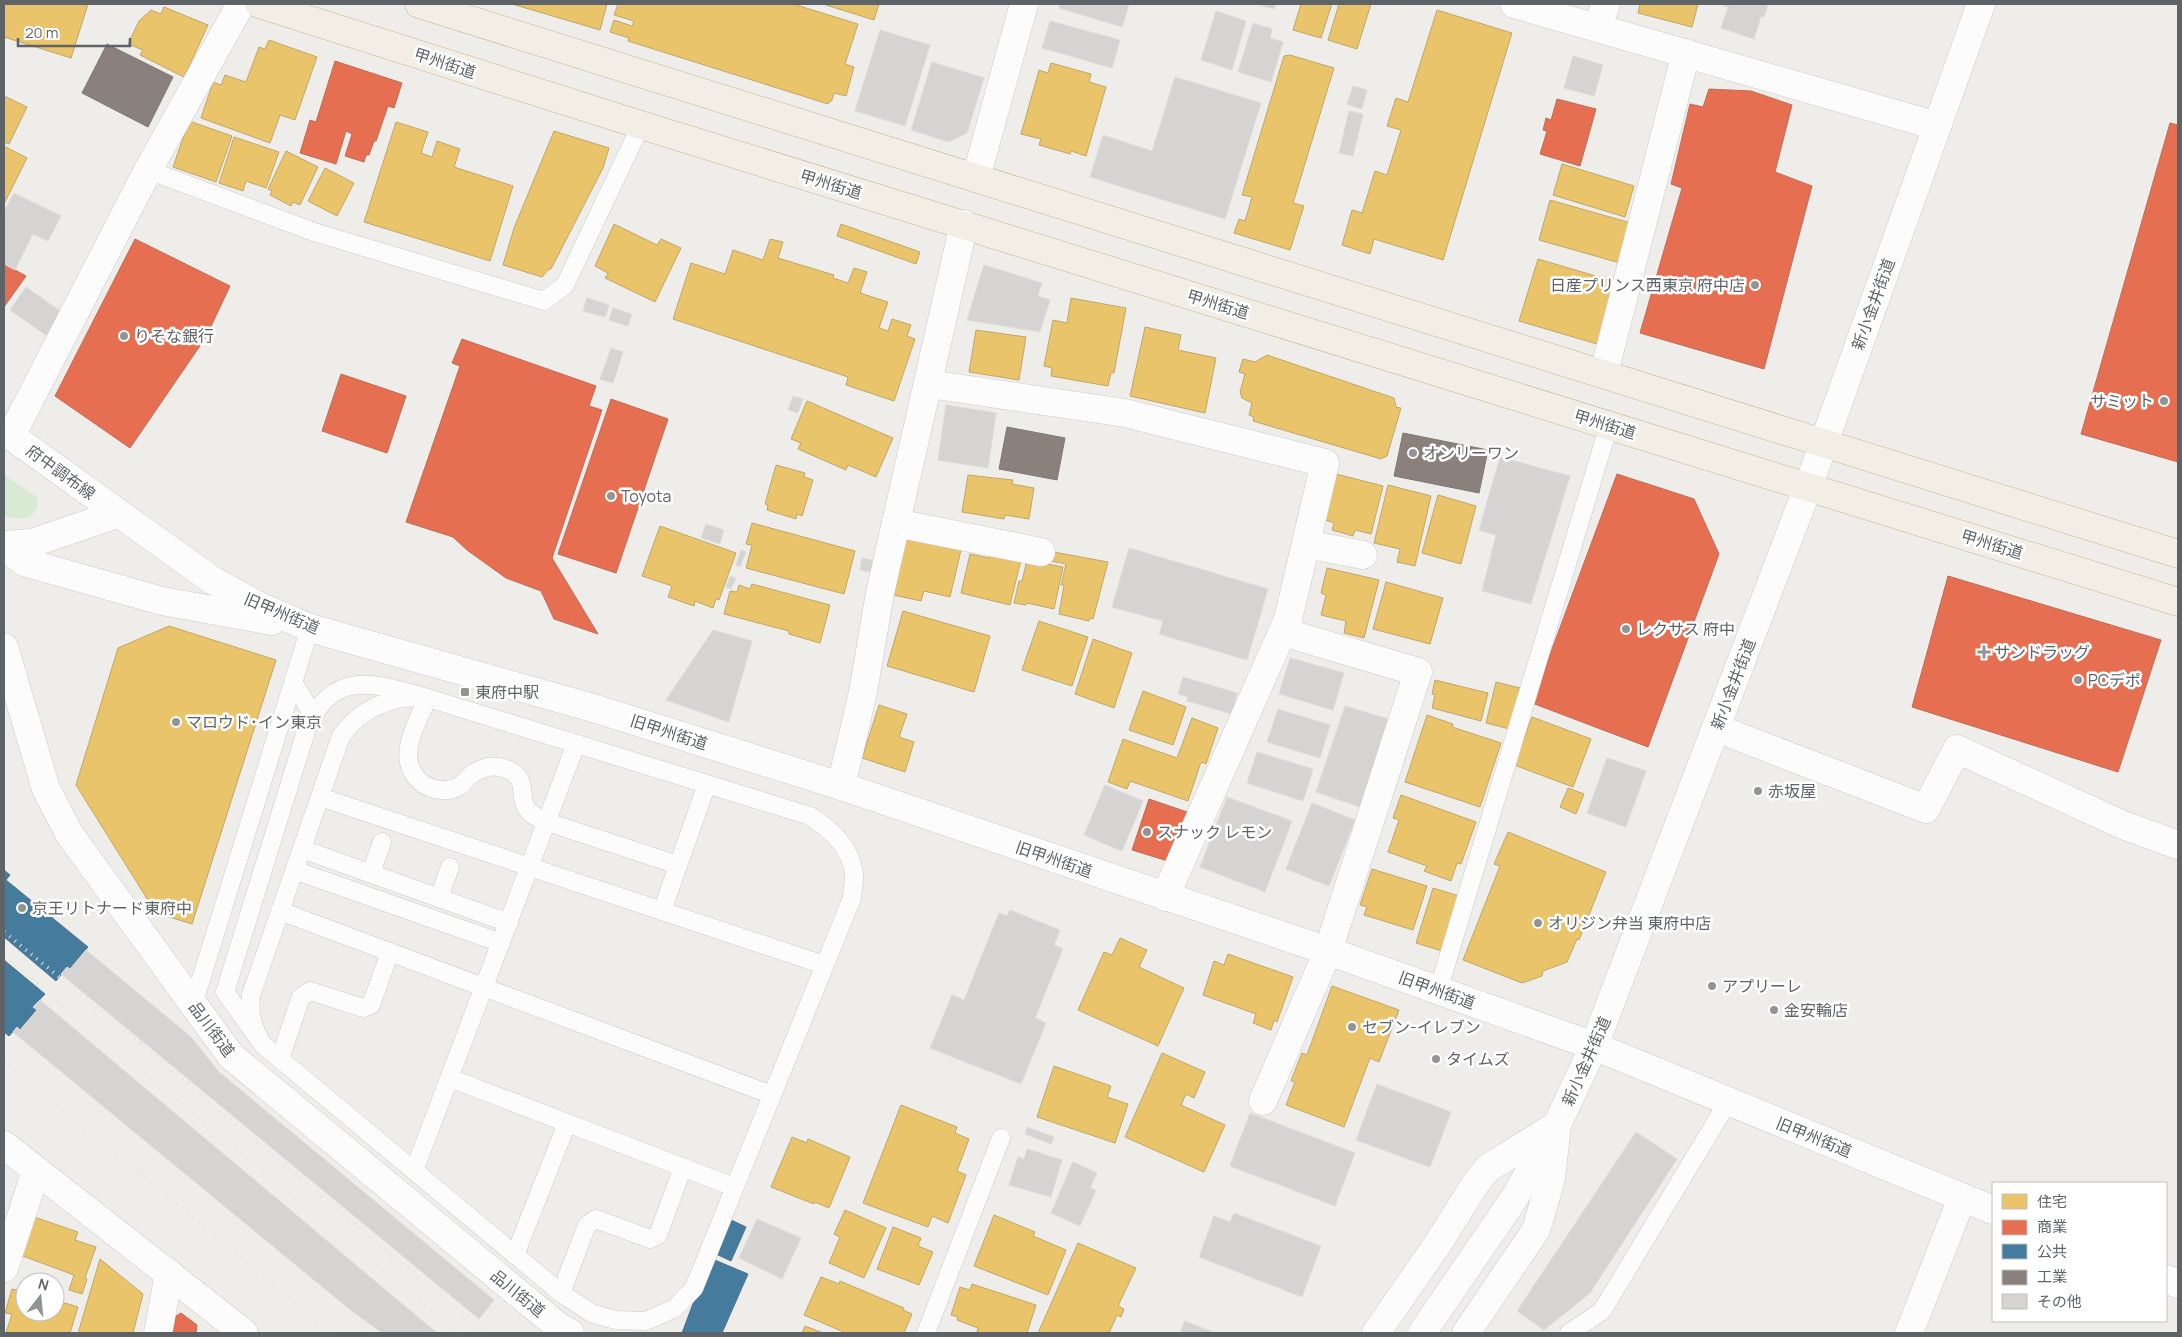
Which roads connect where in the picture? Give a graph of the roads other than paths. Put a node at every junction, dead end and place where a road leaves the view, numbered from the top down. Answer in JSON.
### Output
{"nodes":[{"id":1,"x":241,"y":4,"type":"edge"},
{"id":2,"x":259,"y":4,"type":"edge"},
{"id":3,"x":419,"y":4,"type":"edge"},
{"id":4,"x":1024,"y":4,"type":"edge"},
{"id":5,"x":1514,"y":4,"type":"edge"},
{"id":6,"x":1981,"y":4,"type":"edge"},
{"id":7,"x":1601,"y":16,"type":"edge"},
{"id":8,"x":1686,"y":54,"type":"junction"},
{"id":9,"x":641,"y":125,"type":"junction"},
{"id":10,"x":1937,"y":126,"type":"junction"},
{"id":11,"x":148,"y":170,"type":"junction"},
{"id":12,"x":976,"y":178,"type":"junction"},
{"id":13,"x":964,"y":224,"type":"junction"},
{"id":14,"x":1604,"y":373,"type":"junction"},
{"id":15,"x":929,"y":384,"type":"junction"},
{"id":16,"x":1609,"y":426,"type":"junction"},
{"id":17,"x":8,"y":434,"type":"edge"},
{"id":18,"x":1824,"y":442,"type":"junction"},
{"id":19,"x":1808,"y":487,"type":"junction"},
{"id":20,"x":117,"y":514,"type":"junction"},
{"id":21,"x":896,"y":523,"type":"junction"},
{"id":22,"x":1306,"y":544,"type":"junction"},
{"id":23,"x":4,"y":546,"type":"edge"},
{"id":24,"x":1041,"y":552,"type":"dead end"},
{"id":25,"x":2178,"y":554,"type":"edge"},
{"id":26,"x":1363,"y":555,"type":"dead end"},
{"id":27,"x":2178,"y":602,"type":"edge"},
{"id":28,"x":310,"y":628,"type":"junction"},
{"id":29,"x":1283,"y":632,"type":"junction"},
{"id":30,"x":4,"y":647,"type":"edge"},
{"id":31,"x":294,"y":682,"type":"junction"},
{"id":32,"x":428,"y":698,"type":"junction"},
{"id":33,"x":312,"y":715,"type":"junction"},
{"id":34,"x":1716,"y":728,"type":"junction"},
{"id":35,"x":576,"y":744,"type":"junction"},
{"id":36,"x":706,"y":784,"type":"junction"},
{"id":37,"x":841,"y":786,"type":"junction"},
{"id":38,"x":320,"y":797,"type":"junction"},
{"id":39,"x":547,"y":822,"type":"junction"},
{"id":40,"x":382,"y":842,"type":"dead end"},
{"id":41,"x":2178,"y":845,"type":"edge"},
{"id":42,"x":302,"y":849,"type":"junction"},
{"id":43,"x":678,"y":865,"type":"junction"},
{"id":44,"x":450,"y":867,"type":"dead end"},
{"id":45,"x":530,"y":868,"type":"junction"},
{"id":46,"x":294,"y":870,"type":"junction"},
{"id":47,"x":371,"y":873,"type":"junction"},
{"id":48,"x":1165,"y":897,"type":"junction"},
{"id":49,"x":439,"y":898,"type":"junction"},
{"id":50,"x":280,"y":911,"type":"junction"},
{"id":51,"x":662,"y":911,"type":"junction"},
{"id":52,"x":509,"y":922,"type":"junction"},
{"id":53,"x":501,"y":943,"type":"junction"},
{"id":54,"x":210,"y":949,"type":"junction"},
{"id":55,"x":1328,"y":951,"type":"junction"},
{"id":56,"x":390,"y":952,"type":"junction"},
{"id":57,"x":234,"y":959,"type":"junction"},
{"id":58,"x":824,"y":965,"type":"junction"},
{"id":59,"x":484,"y":987,"type":"junction"},
{"id":60,"x":1438,"y":990,"type":"junction"},
{"id":61,"x":193,"y":1004,"type":"junction"},
{"id":62,"x":263,"y":1045,"type":"junction"},
{"id":63,"x":1594,"y":1046,"type":"junction"},
{"id":64,"x":280,"y":1059,"type":"junction"},
{"id":65,"x":450,"y":1078,"type":"junction"},
{"id":66,"x":772,"y":1095,"type":"junction"},
{"id":67,"x":1263,"y":1101,"type":"dead end"},
{"id":68,"x":1728,"y":1102,"type":"junction"},
{"id":69,"x":567,"y":1123,"type":"junction"},
{"id":70,"x":1558,"y":1125,"type":"junction"},
{"id":71,"x":1002,"y":1138,"type":"dead end"},
{"id":72,"x":4,"y":1145,"type":"edge"},
{"id":73,"x":684,"y":1167,"type":"junction"},
{"id":74,"x":36,"y":1171,"type":"junction"},
{"id":75,"x":414,"y":1171,"type":"junction"},
{"id":76,"x":734,"y":1187,"type":"junction"},
{"id":77,"x":1962,"y":1198,"type":"junction"},
{"id":78,"x":1992,"y":1210,"type":"edge"},
{"id":79,"x":515,"y":1255,"type":"junction"},
{"id":80,"x":4,"y":1268,"type":"edge"},
{"id":81,"x":169,"y":1273,"type":"junction"},
{"id":82,"x":560,"y":1293,"type":"junction"},
{"id":83,"x":158,"y":1333,"type":"edge"},
{"id":84,"x":244,"y":1333,"type":"edge"},
{"id":85,"x":570,"y":1333,"type":"edge"},
{"id":86,"x":926,"y":1333,"type":"edge"},
{"id":87,"x":1376,"y":1333,"type":"edge"},
{"id":88,"x":1422,"y":1333,"type":"edge"},
{"id":89,"x":1466,"y":1333,"type":"edge"},
{"id":90,"x":1569,"y":1333,"type":"edge"},
{"id":91,"x":1909,"y":1333,"type":"edge"}],
"edges":[{"from":1,"to":11,"type":"street"},
{"from":2,"to":9,"type":"highway","name":"甲州街道"},
{"from":3,"to":12,"type":"highway"},
{"from":4,"to":12,"type":"street"},
{"from":5,"to":7,"type":"street"},
{"from":6,"to":10,"type":"street","name":"新小金井街道"},
{"from":7,"to":8,"type":"street"},
{"from":8,"to":10,"type":"street"},
{"from":8,"to":14,"type":"street"},
{"from":9,"to":11,"type":"lane"},
{"from":9,"to":13,"type":"highway","name":"甲州街道"},
{"from":10,"to":18,"type":"street","name":"新小金井街道"},
{"from":11,"to":17,"type":"street"},
{"from":12,"to":14,"type":"highway"},
{"from":13,"to":15,"type":"street"},
{"from":13,"to":16,"type":"highway","name":"甲州街道"},
{"from":14,"to":18,"type":"highway"},
{"from":15,"to":21,"type":"street"},
{"from":15,"to":22,"type":"street"},
{"from":16,"to":19,"type":"highway","name":"甲州街道"},
{"from":16,"to":60,"type":"lane"},
{"from":17,"to":20,"type":"street","name":"府中調布線"},
{"from":18,"to":19,"type":"street","name":"新小金井街道"},
{"from":18,"to":25,"type":"highway"},
{"from":19,"to":27,"type":"highway","name":"甲州街道"},
{"from":19,"to":34,"type":"street","name":"新小金井街道"},
{"from":20,"to":23,"type":"street"},
{"from":20,"to":28,"type":"street","name":"旧甲州街道"},
{"from":21,"to":24,"type":"street"},
{"from":21,"to":37,"type":"street"},
{"from":22,"to":26,"type":"street"},
{"from":22,"to":29,"type":"street"},
{"from":23,"to":28,"type":"street"},
{"from":28,"to":31,"type":"lane"},
{"from":28,"to":37,"type":"street","name":"旧甲州街道"},
{"from":29,"to":48,"type":"street"},
{"from":29,"to":55,"type":"street"},
{"from":30,"to":61,"type":"street","name":"品川街道"},
{"from":31,"to":33,"type":"lane"},
{"from":31,"to":54,"type":"lane"},
{"from":32,"to":33,"type":"lane"},
{"from":32,"to":35,"type":"lane"},
{"from":32,"to":38,"type":"lane"},
{"from":32,"to":39,"type":"lane"},
{"from":33,"to":57,"type":"lane"},
{"from":34,"to":41,"type":"street"},
{"from":34,"to":63,"type":"street","name":"新小金井街道"},
{"from":35,"to":36,"type":"lane"},
{"from":35,"to":39,"type":"lane"},
{"from":36,"to":43,"type":"lane"},
{"from":36,"to":58,"type":"lane"},
{"from":37,"to":48,"type":"street","name":"旧甲州街道"},
{"from":38,"to":42,"type":"lane"},
{"from":38,"to":45,"type":"lane"},
{"from":39,"to":43,"type":"lane"},
{"from":39,"to":45,"type":"lane"},
{"from":40,"to":47,"type":"lane"},
{"from":42,"to":46,"type":"lane"},
{"from":42,"to":47,"type":"lane"},
{"from":43,"to":51,"type":"lane"},
{"from":44,"to":49,"type":"lane"},
{"from":45,"to":51,"type":"lane"},
{"from":45,"to":52,"type":"lane"},
{"from":46,"to":50,"type":"lane"},
{"from":46,"to":53,"type":"lane"},
{"from":47,"to":49,"type":"lane"},
{"from":48,"to":55,"type":"street","name":"旧甲州街道"},
{"from":49,"to":52,"type":"lane"},
{"from":50,"to":56,"type":"lane"},
{"from":50,"to":62,"type":"lane"},
{"from":51,"to":58,"type":"lane"},
{"from":52,"to":53,"type":"lane"},
{"from":53,"to":59,"type":"lane"},
{"from":54,"to":57,"type":"lane"},
{"from":54,"to":61,"type":"lane"},
{"from":55,"to":60,"type":"street","name":"旧甲州街道"},
{"from":55,"to":67,"type":"street"},
{"from":56,"to":59,"type":"lane"},
{"from":56,"to":64,"type":"lane"},
{"from":57,"to":62,"type":"lane"},
{"from":58,"to":66,"type":"lane"},
{"from":59,"to":65,"type":"lane"},
{"from":59,"to":66,"type":"lane"},
{"from":60,"to":63,"type":"street","name":"旧甲州街道"},
{"from":61,"to":85,"type":"street","name":"品川街道"},
{"from":62,"to":64,"type":"lane"},
{"from":63,"to":68,"type":"street","name":"旧甲州街道"},
{"from":63,"to":70,"type":"street","name":"新小金井街道"},
{"from":64,"to":75,"type":"lane"},
{"from":65,"to":69,"type":"lane"},
{"from":65,"to":75,"type":"lane"},
{"from":66,"to":76,"type":"lane"},
{"from":68,"to":77,"type":"street","name":"旧甲州街道"},
{"from":68,"to":90,"type":"lane"},
{"from":69,"to":73,"type":"lane"},
{"from":69,"to":79,"type":"lane"},
{"from":70,"to":87,"type":"street"},
{"from":70,"to":88,"type":"street","name":"新小金井街道"},
{"from":70,"to":89,"type":"street"},
{"from":71,"to":86,"type":"lane"},
{"from":72,"to":74,"type":"street"},
{"from":73,"to":76,"type":"lane"},
{"from":73,"to":82,"type":"lane"},
{"from":74,"to":80,"type":"street"},
{"from":74,"to":81,"type":"street"},
{"from":75,"to":79,"type":"lane"},
{"from":76,"to":82,"type":"lane"},
{"from":77,"to":78,"type":"street","name":"旧甲州街道"},
{"from":77,"to":91,"type":"street"},
{"from":79,"to":82,"type":"lane"},
{"from":81,"to":83,"type":"street"},
{"from":81,"to":84,"type":"street"}]}
